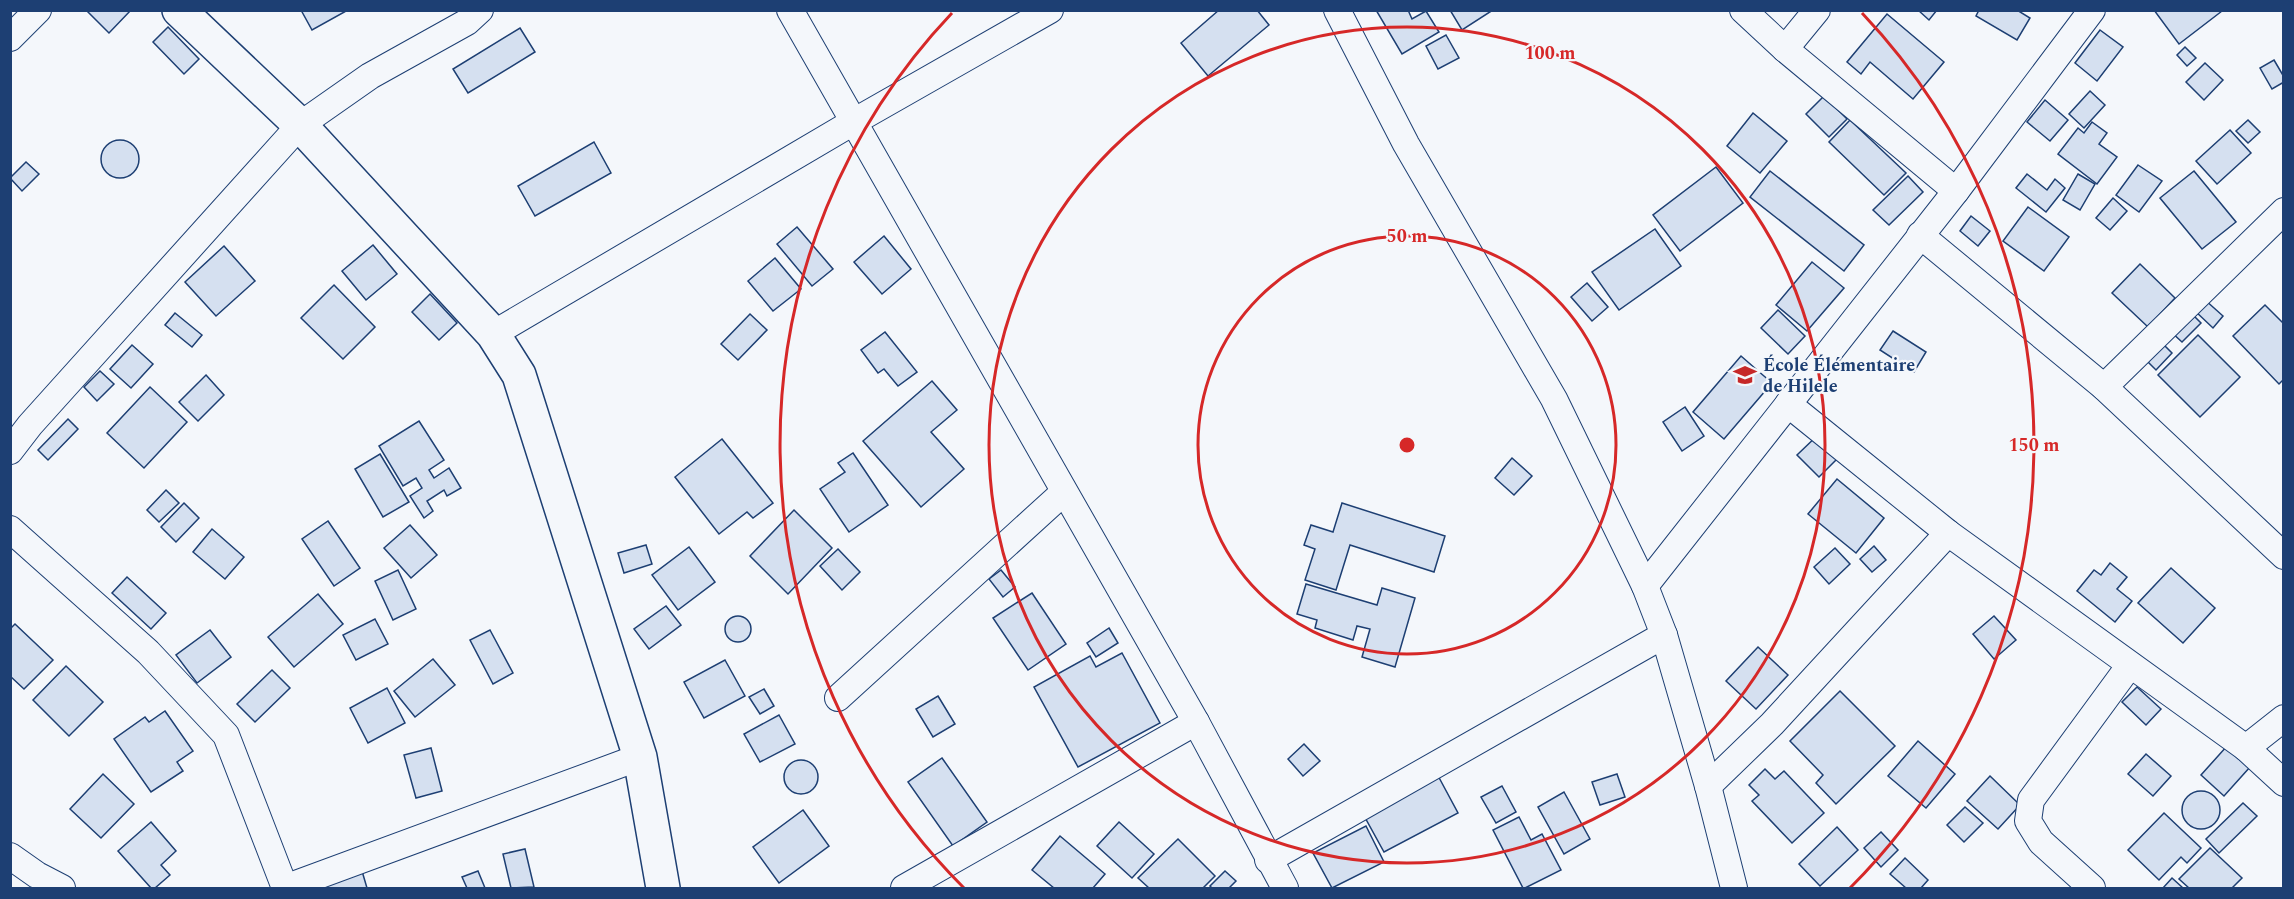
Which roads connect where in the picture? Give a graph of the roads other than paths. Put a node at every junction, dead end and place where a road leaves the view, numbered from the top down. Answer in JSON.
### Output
{"nodes":[{"id":1,"x":38,"y":10,"type":"edge"},
{"id":2,"x":179,"y":10,"type":"edge"},
{"id":3,"x":480,"y":10,"type":"edge"},
{"id":4,"x":790,"y":10,"type":"edge"},
{"id":5,"x":1050,"y":10,"type":"edge"},
{"id":6,"x":1337,"y":10,"type":"edge"},
{"id":7,"x":1743,"y":10,"type":"edge"},
{"id":8,"x":1816,"y":10,"type":"edge"},
{"id":9,"x":2092,"y":10,"type":"edge"},
{"id":10,"x":10,"y":38,"type":"edge"},
{"id":11,"x":1785,"y":49,"type":"junction"},
{"id":12,"x":855,"y":121,"type":"junction"},
{"id":13,"x":300,"y":125,"type":"junction"},
{"id":14,"x":1956,"y":191,"type":"junction"},
{"id":15,"x":2283,"y":211,"type":"edge"},
{"id":16,"x":1920,"y":235,"type":"junction"},
{"id":17,"x":493,"y":334,"type":"junction"},
{"id":18,"x":2104,"y":387,"type":"junction"},
{"id":19,"x":1788,"y":404,"type":"junction"},
{"id":20,"x":10,"y":451,"type":"edge"},
{"id":21,"x":1064,"y":492,"type":"junction"},
{"id":22,"x":10,"y":528,"type":"edge"},
{"id":23,"x":1948,"y":533,"type":"junction"},
{"id":24,"x":2283,"y":556,"type":"edge"},
{"id":25,"x":1645,"y":586,"type":"junction"},
{"id":26,"x":1664,"y":635,"type":"junction"},
{"id":27,"x":2130,"y":665,"type":"junction"},
{"id":28,"x":838,"y":698,"type":"dead end"},
{"id":29,"x":2283,"y":718,"type":"edge"},
{"id":30,"x":1196,"y":722,"type":"junction"},
{"id":31,"x":2246,"y":748,"type":"junction"},
{"id":32,"x":640,"y":757,"type":"junction"},
{"id":33,"x":2283,"y":783,"type":"edge"},
{"id":34,"x":1708,"y":786,"type":"junction"},
{"id":35,"x":10,"y":856,"type":"edge"},
{"id":36,"x":1268,"y":860,"type":"junction"},
{"id":37,"x":913,"y":886,"type":"edge"},
{"id":38,"x":62,"y":888,"type":"edge"},
{"id":39,"x":285,"y":888,"type":"edge"},
{"id":40,"x":663,"y":888,"type":"edge"},
{"id":41,"x":1286,"y":888,"type":"edge"},
{"id":42,"x":1734,"y":888,"type":"edge"},
{"id":43,"x":2092,"y":888,"type":"edge"}],
"edges":[{"from":1,"to":10,"type":"street"},
{"from":2,"to":13,"type":"street"},
{"from":3,"to":13,"type":"street"},
{"from":4,"to":12,"type":"street"},
{"from":5,"to":12,"type":"street"},
{"from":6,"to":25,"type":"street"},
{"from":7,"to":11,"type":"street"},
{"from":8,"to":11,"type":"street"},
{"from":9,"to":14,"type":"street"},
{"from":11,"to":14,"type":"street"},
{"from":12,"to":17,"type":"street"},
{"from":12,"to":21,"type":"street"},
{"from":13,"to":17,"type":"street"},
{"from":13,"to":20,"type":"street"},
{"from":14,"to":16,"type":"street"},
{"from":15,"to":18,"type":"street"},
{"from":16,"to":18,"type":"street"},
{"from":16,"to":19,"type":"street"},
{"from":17,"to":32,"type":"street"},
{"from":18,"to":24,"type":"street"},
{"from":19,"to":23,"type":"street"},
{"from":19,"to":25,"type":"street"},
{"from":21,"to":28,"type":"street"},
{"from":21,"to":30,"type":"street"},
{"from":22,"to":39,"type":"street"},
{"from":23,"to":27,"type":"street"},
{"from":23,"to":34,"type":"street"},
{"from":25,"to":26,"type":"street"},
{"from":26,"to":34,"type":"street"},
{"from":26,"to":36,"type":"street"},
{"from":27,"to":31,"type":"street"},
{"from":27,"to":43,"type":"street"},
{"from":29,"to":31,"type":"street"},
{"from":30,"to":36,"type":"street"},
{"from":30,"to":37,"type":"street"},
{"from":31,"to":33,"type":"street"},
{"from":32,"to":39,"type":"street"},
{"from":32,"to":40,"type":"street"},
{"from":34,"to":42,"type":"street"},
{"from":35,"to":38,"type":"street"},
{"from":36,"to":41,"type":"street"}]}
